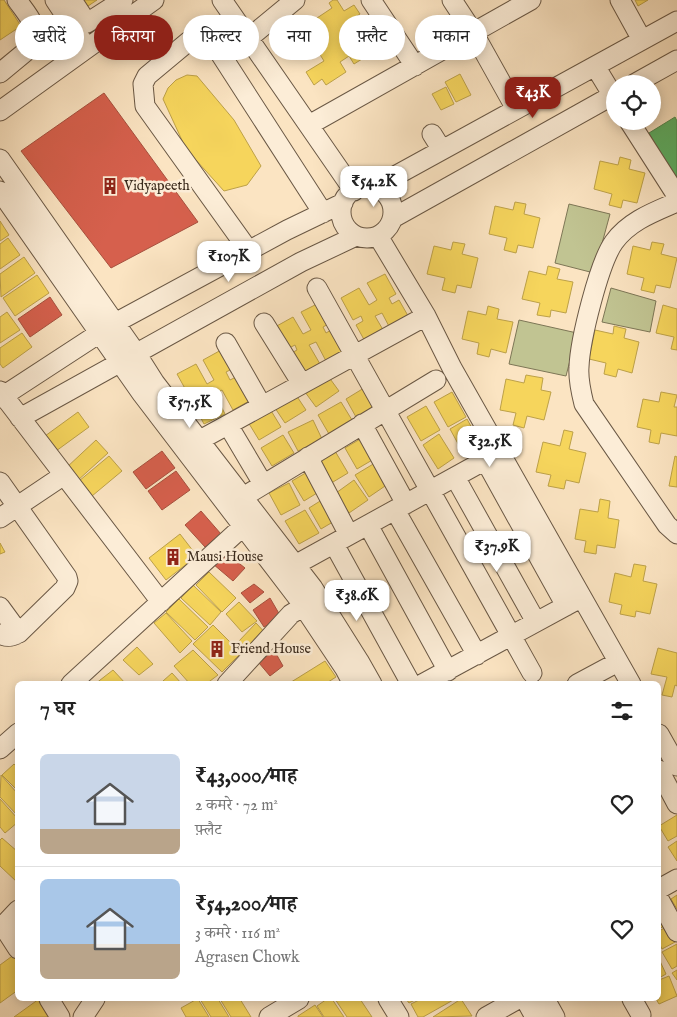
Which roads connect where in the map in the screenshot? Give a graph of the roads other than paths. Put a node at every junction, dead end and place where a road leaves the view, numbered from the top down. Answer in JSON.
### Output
{"nodes":[{"id":1,"x":17,"y":0,"type":"edge"},
{"id":2,"x":55,"y":0,"type":"edge"},
{"id":3,"x":72,"y":0,"type":"edge"},
{"id":4,"x":123,"y":0,"type":"edge"},
{"id":5,"x":154,"y":0,"type":"edge"},
{"id":6,"x":222,"y":0,"type":"edge"},
{"id":7,"x":295,"y":0,"type":"edge"},
{"id":8,"x":371,"y":0,"type":"edge"},
{"id":9,"x":452,"y":0,"type":"edge"},
{"id":10,"x":531,"y":0,"type":"edge"},
{"id":11,"x":620,"y":0,"type":"edge"},
{"id":12,"x":233,"y":15,"type":"edge"},
{"id":13,"x":462,"y":15,"type":"edge"},
{"id":14,"x":677,"y":21,"type":"edge"},
{"id":15,"x":487,"y":24,"type":"edge"},
{"id":16,"x":259,"y":30,"type":"edge"},
{"id":17,"x":642,"y":40,"type":"junction"},
{"id":18,"x":88,"y":48,"type":"junction"},
{"id":19,"x":259,"y":52,"type":"edge"},
{"id":20,"x":487,"y":57,"type":"edge"},
{"id":21,"x":424,"y":60,"type":"edge"},
{"id":22,"x":677,"y":60,"type":"edge"},
{"id":23,"x":414,"y":66,"type":"junction"},
{"id":24,"x":596,"y":66,"type":"junction"},
{"id":25,"x":0,"y":73,"type":"edge"},
{"id":26,"x":650,"y":75,"type":"edge"},
{"id":27,"x":606,"y":83,"type":"edge"},
{"id":28,"x":606,"y":100,"type":"edge"},
{"id":29,"x":516,"y":109,"type":"junction"},
{"id":30,"x":0,"y":110,"type":"edge"},
{"id":31,"x":309,"y":125,"type":"junction"},
{"id":32,"x":635,"y":130,"type":"edge"},
{"id":33,"x":432,"y":134,"type":"dead end"},
{"id":34,"x":442,"y":150,"type":"junction"},
{"id":35,"x":0,"y":159,"type":"edge"},
{"id":36,"x":373,"y":188,"type":"junction"},
{"id":37,"x":0,"y":191,"type":"edge"},
{"id":38,"x":677,"y":196,"type":"edge"},
{"id":39,"x":349,"y":197,"type":"junction"},
{"id":40,"x":677,"y":202,"type":"edge"},
{"id":41,"x":323,"y":213,"type":"junction"},
{"id":42,"x":392,"y":218,"type":"junction"},
{"id":43,"x":356,"y":236,"type":"junction"},
{"id":44,"x":378,"y":236,"type":"junction"},
{"id":45,"x":249,"y":250,"type":"junction"},
{"id":46,"x":317,"y":288,"type":"dead end"},
{"id":47,"x":426,"y":316,"type":"junction"},
{"id":48,"x":115,"y":323,"type":"junction"},
{"id":49,"x":264,"y":323,"type":"dead end"},
{"id":50,"x":100,"y":335,"type":"junction"},
{"id":51,"x":226,"y":343,"type":"dead end"},
{"id":52,"x":136,"y":353,"type":"junction"},
{"id":53,"x":355,"y":355,"type":"junction"},
{"id":54,"x":121,"y":363,"type":"junction"},
{"id":55,"x":436,"y":380,"type":"dead end"},
{"id":56,"x":302,"y":384,"type":"junction"},
{"id":57,"x":1,"y":395,"type":"edge"},
{"id":58,"x":262,"y":406,"type":"junction"},
{"id":59,"x":386,"y":409,"type":"junction"},
{"id":60,"x":20,"y":418,"type":"junction"},
{"id":61,"x":362,"y":424,"type":"junction"},
{"id":62,"x":228,"y":425,"type":"junction"},
{"id":63,"x":200,"y":440,"type":"junction"},
{"id":64,"x":308,"y":456,"type":"junction"},
{"id":65,"x":492,"y":456,"type":"junction"},
{"id":66,"x":64,"y":475,"type":"junction"},
{"id":67,"x":455,"y":477,"type":"junction"},
{"id":68,"x":0,"y":482,"type":"edge"},
{"id":69,"x":263,"y":484,"type":"junction"},
{"id":70,"x":431,"y":490,"type":"junction"},
{"id":71,"x":243,"y":497,"type":"junction"},
{"id":72,"x":17,"y":507,"type":"junction"},
{"id":73,"x":400,"y":507,"type":"junction"},
{"id":74,"x":0,"y":518,"type":"edge"},
{"id":75,"x":249,"y":520,"type":"junction"},
{"id":76,"x":368,"y":525,"type":"junction"},
{"id":77,"x":677,"y":534,"type":"edge"},
{"id":78,"x":342,"y":540,"type":"junction"},
{"id":79,"x":295,"y":565,"type":"junction"},
{"id":80,"x":161,"y":602,"type":"junction"},
{"id":81,"x":311,"y":602,"type":"junction"},
{"id":82,"x":0,"y":607,"type":"edge"},
{"id":83,"x":536,"y":622,"type":"junction"},
{"id":84,"x":19,"y":633,"type":"junction"},
{"id":85,"x":0,"y":634,"type":"edge"},
{"id":86,"x":512,"y":636,"type":"junction"},
{"id":87,"x":477,"y":655,"type":"junction"},
{"id":88,"x":618,"y":662,"type":"junction"},
{"id":89,"x":448,"y":671,"type":"junction"},
{"id":90,"x":532,"y":673,"type":"dead end"},
{"id":91,"x":75,"y":681,"type":"edge"},
{"id":92,"x":230,"y":681,"type":"edge"},
{"id":93,"x":352,"y":681,"type":"edge"},
{"id":94,"x":370,"y":681,"type":"edge"},
{"id":95,"x":410,"y":681,"type":"edge"},
{"id":96,"x":428,"y":681,"type":"edge"},
{"id":97,"x":583,"y":681,"type":"edge"},
{"id":98,"x":629,"y":681,"type":"edge"},
{"id":99,"x":15,"y":736,"type":"edge"},
{"id":100,"x":661,"y":738,"type":"edge"},
{"id":101,"x":0,"y":749,"type":"edge"},
{"id":102,"x":677,"y":766,"type":"edge"},
{"id":103,"x":661,"y":774,"type":"edge"},
{"id":104,"x":677,"y":804,"type":"edge"},
{"id":105,"x":677,"y":879,"type":"edge"},
{"id":106,"x":661,"y":888,"type":"edge"},
{"id":107,"x":661,"y":903,"type":"edge"},
{"id":108,"x":15,"y":913,"type":"edge"},
{"id":109,"x":1,"y":927,"type":"edge"},
{"id":110,"x":677,"y":932,"type":"edge"},
{"id":111,"x":15,"y":945,"type":"edge"},
{"id":112,"x":50,"y":1001,"type":"edge"},
{"id":113,"x":95,"y":1001,"type":"edge"},
{"id":114,"x":296,"y":1001,"type":"edge"},
{"id":115,"x":389,"y":1001,"type":"edge"},
{"id":116,"x":514,"y":1001,"type":"edge"},
{"id":117,"x":525,"y":1001,"type":"edge"},
{"id":118,"x":546,"y":1001,"type":"edge"},
{"id":119,"x":60,"y":1017,"type":"edge"},
{"id":120,"x":83,"y":1017,"type":"edge"},
{"id":121,"x":269,"y":1017,"type":"edge"},
{"id":122,"x":398,"y":1017,"type":"edge"},
{"id":123,"x":486,"y":1017,"type":"edge"},
{"id":124,"x":535,"y":1017,"type":"edge"},
{"id":125,"x":555,"y":1017,"type":"edge"}],
"edges":[{"from":1,"to":25,"type":"street"},
{"from":2,"to":18,"type":"street"},
{"from":3,"to":4,"type":"street"},
{"from":5,"to":18,"type":"street"},
{"from":6,"to":12,"type":"street"},
{"from":7,"to":16,"type":"street"},
{"from":8,"to":23,"type":"street"},
{"from":9,"to":13,"type":"street"},
{"from":10,"to":15,"type":"street"},
{"from":11,"to":17,"type":"street"},
{"from":14,"to":17,"type":"street"},
{"from":17,"to":24,"type":"street"},
{"from":18,"to":30,"type":"street"},
{"from":19,"to":31,"type":"street"},
{"from":20,"to":29,"type":"street"},
{"from":21,"to":23,"type":"street"},
{"from":22,"to":26,"type":"street"},
{"from":23,"to":31,"type":"street"},
{"from":24,"to":27,"type":"street"},
{"from":24,"to":29,"type":"street"},
{"from":28,"to":42,"type":"street"},
{"from":29,"to":34,"type":"street"},
{"from":31,"to":39,"type":"street"},
{"from":32,"to":38,"type":"street"},
{"from":33,"to":34,"type":"street"},
{"from":34,"to":36,"type":"street"},
{"from":35,"to":48,"type":"street"},
{"from":36,"to":39,"type":"street"},
{"from":36,"to":42,"type":"street"},
{"from":37,"to":50,"type":"street"},
{"from":39,"to":41,"type":"street"},
{"from":39,"to":43,"type":"street"},
{"from":40,"to":77,"type":"street"},
{"from":41,"to":45,"type":"street"},
{"from":41,"to":45,"type":"street"},
{"from":42,"to":44,"type":"street"},
{"from":43,"to":44,"type":"street"},
{"from":43,"to":52,"type":"street"},
{"from":44,"to":47,"type":"street"},
{"from":45,"to":48,"type":"street"},
{"from":46,"to":53,"type":"street"},
{"from":47,"to":53,"type":"street"},
{"from":47,"to":65,"type":"street"},
{"from":48,"to":50,"type":"street"},
{"from":48,"to":52,"type":"street"},
{"from":49,"to":56,"type":"street"},
{"from":50,"to":54,"type":"street"},
{"from":50,"to":57,"type":"street"},
{"from":51,"to":58,"type":"street"},
{"from":52,"to":54,"type":"street"},
{"from":52,"to":63,"type":"street"},
{"from":53,"to":56,"type":"street"},
{"from":53,"to":59,"type":"street"},
{"from":54,"to":60,"type":"street"},
{"from":54,"to":75,"type":"street"},
{"from":55,"to":59,"type":"street"},
{"from":56,"to":58,"type":"street"},
{"from":57,"to":60,"type":"street"},
{"from":58,"to":62,"type":"street"},
{"from":59,"to":61,"type":"street"},
{"from":59,"to":70,"type":"street"},
{"from":60,"to":66,"type":"street"},
{"from":61,"to":64,"type":"street"},
{"from":61,"to":73,"type":"street"},
{"from":62,"to":63,"type":"street"},
{"from":62,"to":69,"type":"street"},
{"from":63,"to":71,"type":"street"},
{"from":64,"to":69,"type":"street"},
{"from":64,"to":78,"type":"street"},
{"from":65,"to":67,"type":"street"},
{"from":65,"to":83,"type":"street"},
{"from":65,"to":88,"type":"street"},
{"from":66,"to":72,"type":"street"},
{"from":66,"to":80,"type":"street"},
{"from":67,"to":70,"type":"street"},
{"from":67,"to":83,"type":"street"},
{"from":68,"to":72,"type":"street"},
{"from":69,"to":71,"type":"street"},
{"from":70,"to":73,"type":"street"},
{"from":70,"to":86,"type":"street"},
{"from":71,"to":75,"type":"street"},
{"from":72,"to":74,"type":"street"},
{"from":72,"to":84,"type":"street"},
{"from":73,"to":76,"type":"street"},
{"from":73,"to":87,"type":"street"},
{"from":75,"to":79,"type":"street"},
{"from":75,"to":80,"type":"street"},
{"from":75,"to":81,"type":"street"},
{"from":76,"to":78,"type":"street"},
{"from":76,"to":89,"type":"street"},
{"from":78,"to":79,"type":"street"},
{"from":78,"to":95,"type":"street"},
{"from":79,"to":81,"type":"street"},
{"from":80,"to":91,"type":"street"},
{"from":81,"to":92,"type":"street"},
{"from":81,"to":93,"type":"street"},
{"from":81,"to":94,"type":"street"},
{"from":82,"to":84,"type":"street"},
{"from":83,"to":86,"type":"street"},
{"from":84,"to":85,"type":"street"},
{"from":86,"to":87,"type":"street"},
{"from":86,"to":90,"type":"street"},
{"from":87,"to":89,"type":"street"},
{"from":88,"to":97,"type":"street"},
{"from":88,"to":98,"type":"street"},
{"from":89,"to":96,"type":"street"},
{"from":99,"to":101,"type":"street"},
{"from":100,"to":102,"type":"street"},
{"from":103,"to":104,"type":"street"},
{"from":105,"to":106,"type":"street"},
{"from":107,"to":110,"type":"street"},
{"from":108,"to":109,"type":"street"},
{"from":109,"to":111,"type":"street"},
{"from":112,"to":119,"type":"street"},
{"from":113,"to":120,"type":"street"},
{"from":114,"to":121,"type":"street"},
{"from":115,"to":122,"type":"street"},
{"from":116,"to":123,"type":"street"},
{"from":117,"to":124,"type":"street"},
{"from":118,"to":125,"type":"street"}]}
